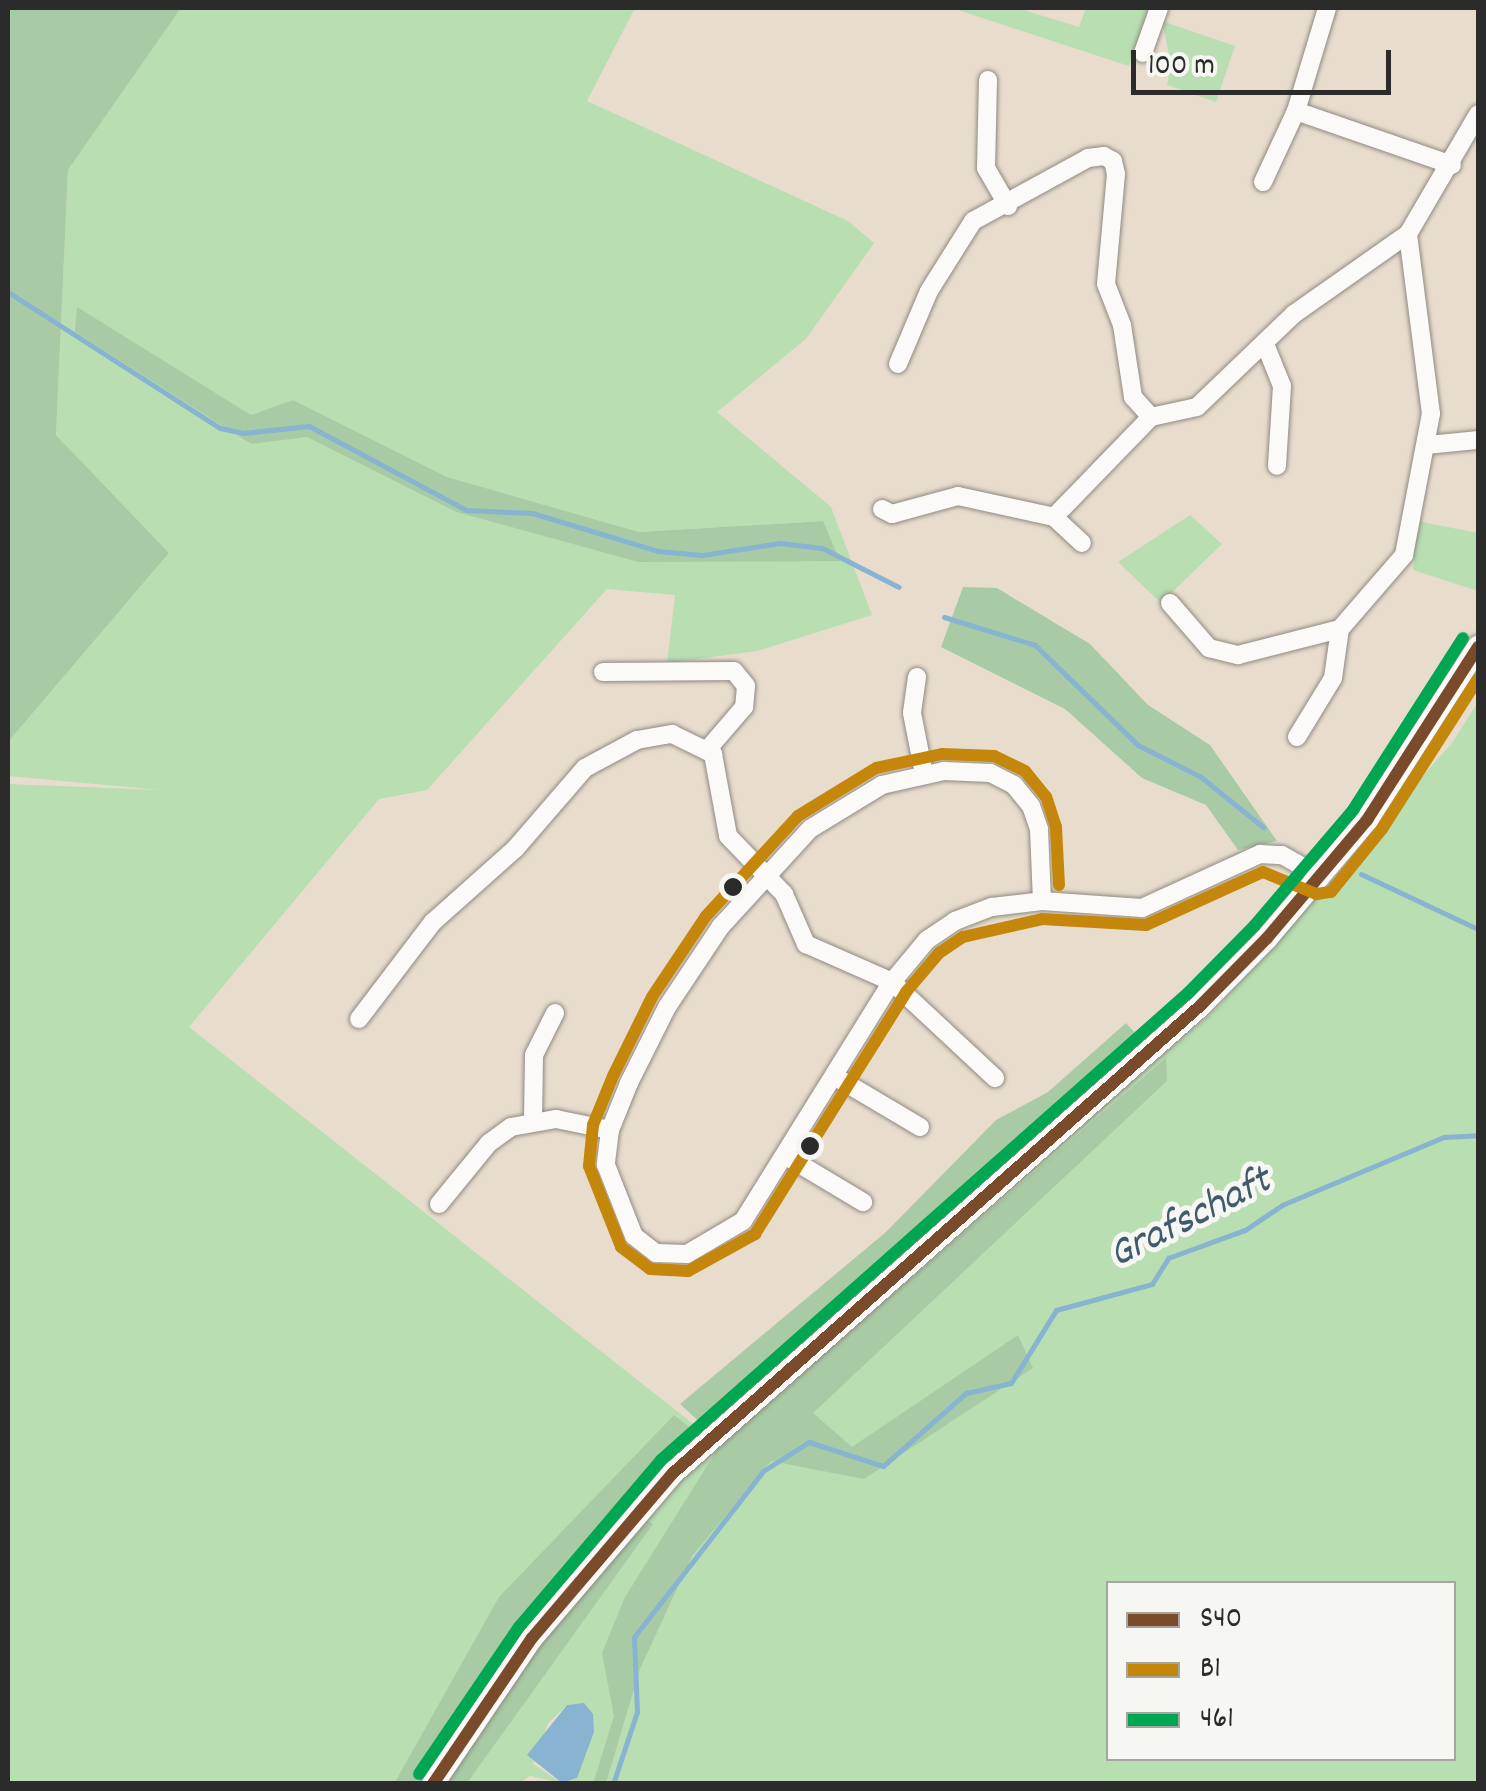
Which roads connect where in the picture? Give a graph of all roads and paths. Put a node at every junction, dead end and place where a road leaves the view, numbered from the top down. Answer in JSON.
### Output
{"nodes":[{"id":1,"x":1159,"y":8,"type":"edge"},
{"id":2,"x":1327,"y":8,"type":"edge"},
{"id":3,"x":1143,"y":53,"type":"dead end"},
{"id":4,"x":988,"y":80,"type":"dead end"},
{"id":5,"x":1296,"y":111,"type":"junction"},
{"id":6,"x":1478,"y":114,"type":"edge"},
{"id":7,"x":1452,"y":166,"type":"junction"},
{"id":8,"x":1263,"y":182,"type":"dead end"},
{"id":9,"x":1008,"y":206,"type":"junction"},
{"id":10,"x":1408,"y":234,"type":"junction"},
{"id":11,"x":1265,"y":344,"type":"junction"},
{"id":12,"x":898,"y":364,"type":"dead end"},
{"id":13,"x":1151,"y":418,"type":"junction"},
{"id":14,"x":1478,"y":440,"type":"edge"},
{"id":15,"x":1427,"y":445,"type":"junction"},
{"id":16,"x":1277,"y":466,"type":"dead end"},
{"id":17,"x":882,"y":509,"type":"dead end"},
{"id":18,"x":1054,"y":517,"type":"junction"},
{"id":19,"x":1082,"y":543,"type":"dead end"},
{"id":20,"x":1170,"y":603,"type":"dead end"},
{"id":21,"x":1340,"y":630,"type":"junction"},
{"id":22,"x":1478,"y":647,"type":"edge"},
{"id":23,"x":603,"y":672,"type":"dead end"},
{"id":24,"x":917,"y":676,"type":"dead end"},
{"id":25,"x":1296,"y":737,"type":"dead end"},
{"id":26,"x":708,"y":748,"type":"junction"},
{"id":27,"x":924,"y":774,"type":"junction"},
{"id":28,"x":765,"y":872,"type":"junction"},
{"id":29,"x":1320,"y":877,"type":"junction"},
{"id":30,"x":1042,"y":901,"type":"junction"},
{"id":31,"x":892,"y":982,"type":"junction"},
{"id":32,"x":555,"y":1013,"type":"dead end"},
{"id":33,"x":360,"y":1020,"type":"dead end"},
{"id":34,"x":834,"y":1076,"type":"junction"},
{"id":35,"x":995,"y":1078,"type":"dead end"},
{"id":36,"x":532,"y":1120,"type":"junction"},
{"id":37,"x":920,"y":1127,"type":"dead end"},
{"id":38,"x":610,"y":1130,"type":"junction"},
{"id":39,"x":786,"y":1156,"type":"junction"},
{"id":40,"x":863,"y":1202,"type":"dead end"},
{"id":41,"x":439,"y":1204,"type":"dead end"},
{"id":42,"x":433,"y":1784,"type":"edge"}],
"edges":[{"from":1,"to":3,"type":"street"},
{"from":2,"to":5,"type":"street"},
{"from":4,"to":9,"type":"street"},
{"from":5,"to":7,"type":"street"},
{"from":5,"to":8,"type":"street"},
{"from":6,"to":7,"type":"street"},
{"from":7,"to":10,"type":"street"},
{"from":9,"to":12,"type":"street"},
{"from":9,"to":13,"type":"street"},
{"from":10,"to":11,"type":"street"},
{"from":10,"to":15,"type":"street"},
{"from":11,"to":13,"type":"street"},
{"from":11,"to":16,"type":"street"},
{"from":13,"to":18,"type":"street"},
{"from":14,"to":15,"type":"street"},
{"from":15,"to":21,"type":"street"},
{"from":17,"to":18,"type":"street"},
{"from":18,"to":19,"type":"street"},
{"from":20,"to":21,"type":"street"},
{"from":21,"to":25,"type":"street"},
{"from":22,"to":29,"type":"street"},
{"from":23,"to":26,"type":"street"},
{"from":24,"to":27,"type":"street"},
{"from":26,"to":28,"type":"street"},
{"from":26,"to":33,"type":"street"},
{"from":27,"to":28,"type":"street"},
{"from":27,"to":30,"type":"street"},
{"from":28,"to":31,"type":"street"},
{"from":28,"to":38,"type":"street"},
{"from":29,"to":30,"type":"street"},
{"from":29,"to":42,"type":"street"},
{"from":30,"to":31,"type":"street"},
{"from":31,"to":34,"type":"street"},
{"from":31,"to":35,"type":"street"},
{"from":32,"to":36,"type":"street"},
{"from":34,"to":37,"type":"street"},
{"from":34,"to":39,"type":"street"},
{"from":36,"to":38,"type":"street"},
{"from":36,"to":41,"type":"street"},
{"from":38,"to":39,"type":"street"},
{"from":39,"to":40,"type":"street"}]}
